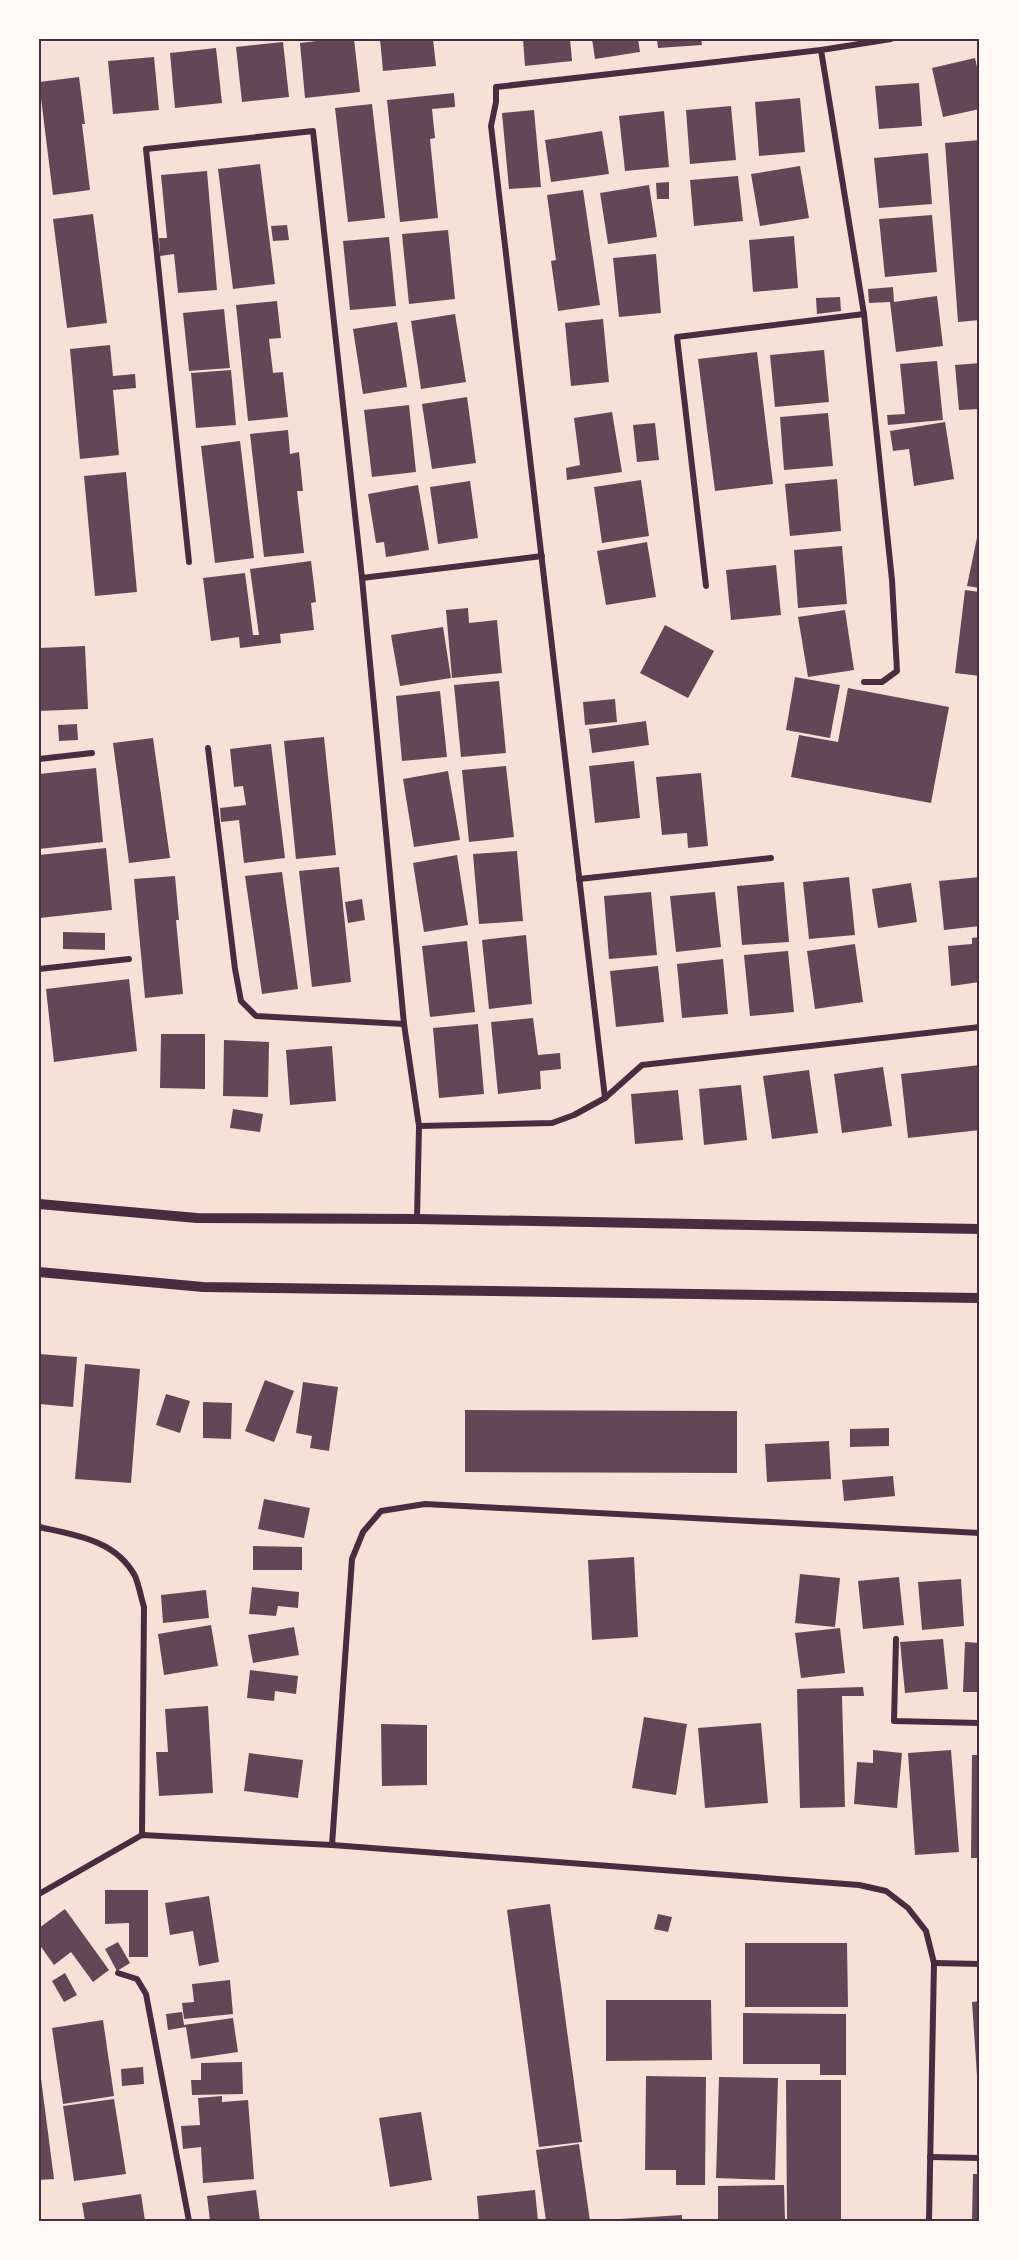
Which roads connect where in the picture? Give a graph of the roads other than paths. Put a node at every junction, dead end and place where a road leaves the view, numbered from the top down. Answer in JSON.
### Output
{"nodes":[{"id":1,"x":891,"y":39,"type":"edge"},
{"id":2,"x":821,"y":50,"type":"junction"},
{"id":3,"x":864,"y":314,"type":"junction"},
{"id":4,"x":542,"y":556,"type":"junction"},
{"id":5,"x":189,"y":562,"type":"dead end"},
{"id":6,"x":362,"y":578,"type":"junction"},
{"id":7,"x":706,"y":586,"type":"dead end"},
{"id":8,"x":864,"y":682,"type":"dead end"},
{"id":9,"x":208,"y":748,"type":"dead end"},
{"id":10,"x":92,"y":753,"type":"dead end"},
{"id":11,"x":39,"y":759,"type":"edge"},
{"id":12,"x":771,"y":858,"type":"dead end"},
{"id":13,"x":579,"y":879,"type":"junction"},
{"id":14,"x":129,"y":959,"type":"dead end"},
{"id":15,"x":39,"y":969,"type":"edge"},
{"id":16,"x":404,"y":1024,"type":"junction"},
{"id":17,"x":980,"y":1027,"type":"edge"},
{"id":18,"x":605,"y":1098,"type":"junction"},
{"id":19,"x":419,"y":1126,"type":"junction"},
{"id":20,"x":39,"y":1204,"type":"edge"},
{"id":21,"x":417,"y":1219,"type":"junction"},
{"id":22,"x":980,"y":1229,"type":"edge"},
{"id":23,"x":39,"y":1272,"type":"edge"},
{"id":24,"x":980,"y":1298,"type":"edge"},
{"id":25,"x":39,"y":1527,"type":"edge"},
{"id":26,"x":980,"y":1533,"type":"edge"},
{"id":27,"x":896,"y":1639,"type":"dead end"},
{"id":28,"x":980,"y":1724,"type":"edge"},
{"id":29,"x":142,"y":1835,"type":"junction"},
{"id":30,"x":332,"y":1845,"type":"junction"},
{"id":31,"x":39,"y":1894,"type":"edge"},
{"id":32,"x":934,"y":1963,"type":"junction"},
{"id":33,"x":980,"y":1964,"type":"edge"},
{"id":34,"x":118,"y":1973,"type":"dead end"},
{"id":35,"x":930,"y":2157,"type":"junction"},
{"id":36,"x":980,"y":2158,"type":"edge"},
{"id":37,"x":189,"y":2221,"type":"edge"},
{"id":38,"x":929,"y":2221,"type":"edge"}],
"edges":[{"from":1,"to":2,"type":"street"},
{"from":2,"to":3,"type":"street"},
{"from":2,"to":4,"type":"street"},
{"from":3,"to":7,"type":"street"},
{"from":3,"to":8,"type":"street"},
{"from":4,"to":6,"type":"street"},
{"from":4,"to":13,"type":"street"},
{"from":5,"to":6,"type":"street"},
{"from":6,"to":16,"type":"street"},
{"from":9,"to":16,"type":"street"},
{"from":10,"to":11,"type":"street"},
{"from":12,"to":13,"type":"street"},
{"from":13,"to":18,"type":"street"},
{"from":14,"to":15,"type":"street"},
{"from":16,"to":19,"type":"street"},
{"from":17,"to":18,"type":"street"},
{"from":18,"to":19,"type":"street"},
{"from":19,"to":21,"type":"street"},
{"from":20,"to":21,"type":"street"},
{"from":21,"to":22,"type":"street"},
{"from":23,"to":24,"type":"street"},
{"from":25,"to":29,"type":"street"},
{"from":26,"to":30,"type":"street"},
{"from":27,"to":28,"type":"street"},
{"from":29,"to":30,"type":"street"},
{"from":29,"to":31,"type":"street"},
{"from":30,"to":32,"type":"street"},
{"from":32,"to":33,"type":"street"},
{"from":32,"to":35,"type":"street"},
{"from":34,"to":37,"type":"street"},
{"from":35,"to":36,"type":"street"},
{"from":35,"to":38,"type":"street"}]}
